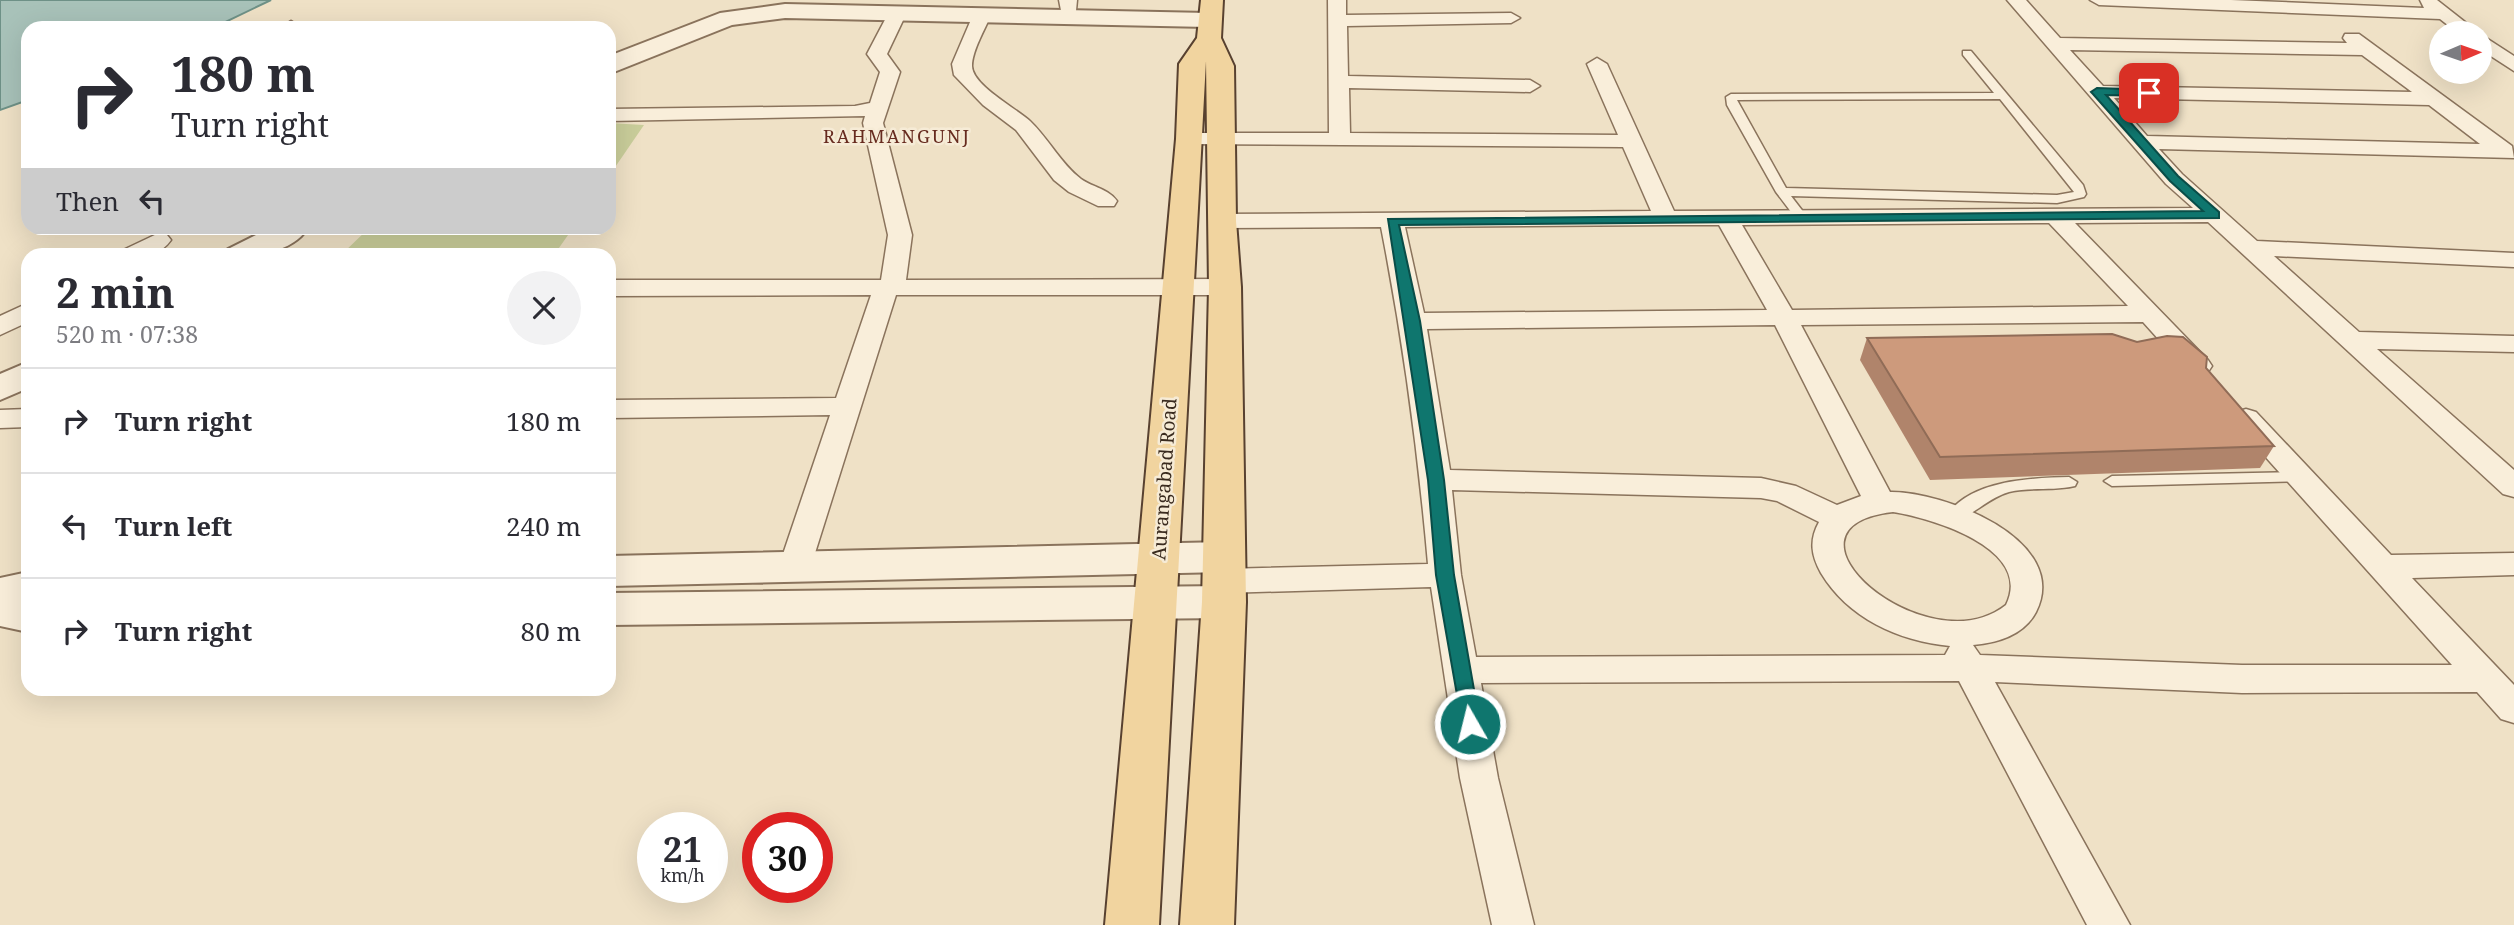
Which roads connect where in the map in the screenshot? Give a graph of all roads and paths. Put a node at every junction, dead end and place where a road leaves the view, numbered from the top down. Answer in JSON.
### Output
{"nodes":[{"id":1,"x":1337,"y":0,"type":"edge"},
{"id":2,"x":2016,"y":0,"type":"edge"},
{"id":3,"x":2099,"y":0,"type":"edge"},
{"id":4,"x":2425,"y":0,"type":"edge"},
{"id":5,"x":2364,"y":5,"type":"edge"},
{"id":6,"x":888,"y":9,"type":"edge"},
{"id":7,"x":1069,"y":9,"type":"edge"},
{"id":8,"x":2312,"y":9,"type":"junction"},
{"id":9,"x":2443,"y":14,"type":"junction"},
{"id":10,"x":982,"y":16,"type":"junction"},
{"id":11,"x":1511,"y":18,"type":"dead end"},
{"id":12,"x":1210,"y":19,"type":"edge"},
{"id":13,"x":1337,"y":21,"type":"junction"},
{"id":14,"x":2453,"y":21,"type":"edge"},
{"id":15,"x":2055,"y":44,"type":"junction"},
{"id":16,"x":2367,"y":49,"type":"junction"},
{"id":17,"x":2492,"y":49,"type":"edge"},
{"id":18,"x":1967,"y":54,"type":"dead end"},
{"id":19,"x":616,"y":62,"type":"edge"},
{"id":20,"x":1597,"y":64,"type":"dead end"},
{"id":21,"x":2514,"y":65,"type":"edge"},
{"id":22,"x":1339,"y":82,"type":"junction"},
{"id":23,"x":1530,"y":86,"type":"dead end"},
{"id":24,"x":2097,"y":92,"type":"junction"},
{"id":25,"x":2002,"y":96,"type":"junction"},
{"id":26,"x":2435,"y":99,"type":"junction"},
{"id":27,"x":878,"y":107,"type":"junction"},
{"id":28,"x":616,"y":115,"type":"edge"},
{"id":29,"x":1206,"y":139,"type":"junction"},
{"id":30,"x":1340,"y":139,"type":"junction"},
{"id":31,"x":1630,"y":141,"type":"junction"},
{"id":32,"x":2141,"y":142,"type":"junction"},
{"id":33,"x":2509,"y":155,"type":"edge"},
{"id":34,"x":1782,"y":192,"type":"junction"},
{"id":35,"x":1106,"y":201,"type":"dead end"},
{"id":36,"x":2214,"y":215,"type":"junction"},
{"id":37,"x":2055,"y":216,"type":"junction"},
{"id":38,"x":1802,"y":218,"type":"junction"},
{"id":39,"x":1666,"y":219,"type":"junction"},
{"id":40,"x":1727,"y":219,"type":"junction"},
{"id":41,"x":1221,"y":220,"type":"junction"},
{"id":42,"x":1392,"y":221,"type":"junction"},
{"id":43,"x":280,"y":235,"type":"edge"},
{"id":44,"x":159,"y":240,"type":"dead end"},
{"id":45,"x":144,"y":248,"type":"edge"},
{"id":46,"x":254,"y":248,"type":"edge"},
{"id":47,"x":2248,"y":248,"type":"junction"},
{"id":48,"x":2514,"y":260,"type":"edge"},
{"id":49,"x":890,"y":287,"type":"junction"},
{"id":50,"x":1225,"y":287,"type":"junction"},
{"id":51,"x":616,"y":288,"type":"edge"},
{"id":52,"x":1178,"y":288,"type":"junction"},
{"id":53,"x":2150,"y":314,"type":"junction"},
{"id":54,"x":21,"y":315,"type":"edge"},
{"id":55,"x":1785,"y":318,"type":"junction"},
{"id":56,"x":1413,"y":321,"type":"junction"},
{"id":57,"x":0,"y":327,"type":"edge"},
{"id":58,"x":2352,"y":340,"type":"junction"},
{"id":59,"x":2514,"y":344,"type":"edge"},
{"id":60,"x":21,"y":377,"type":"edge"},
{"id":61,"x":0,"y":389,"type":"edge"},
{"id":62,"x":848,"y":406,"type":"junction"},
{"id":63,"x":616,"y":409,"type":"edge"},
{"id":64,"x":21,"y":418,"type":"edge"},
{"id":65,"x":0,"y":419,"type":"edge"},
{"id":66,"x":2478,"y":455,"type":"junction"},
{"id":67,"x":2514,"y":456,"type":"edge"},
{"id":68,"x":2300,"y":477,"type":"junction"},
{"id":69,"x":1436,"y":480,"type":"junction"},
{"id":70,"x":2112,"y":481,"type":"dead end"},
{"id":71,"x":2069,"y":482,"type":"dead end"},
{"id":72,"x":2514,"y":487,"type":"edge"},
{"id":73,"x":1880,"y":503,"type":"junction"},
{"id":74,"x":1955,"y":516,"type":"junction"},
{"id":75,"x":1840,"y":519,"type":"junction"},
{"id":76,"x":1158,"y":559,"type":"junction"},
{"id":77,"x":2514,"y":564,"type":"edge"},
{"id":78,"x":2383,"y":567,"type":"junction"},
{"id":79,"x":794,"y":569,"type":"junction"},
{"id":80,"x":616,"y":571,"type":"edge"},
{"id":81,"x":1445,"y":575,"type":"junction"},
{"id":82,"x":1224,"y":580,"type":"junction"},
{"id":83,"x":21,"y":588,"type":"edge"},
{"id":84,"x":0,"y":593,"type":"edge"},
{"id":85,"x":1158,"y":602,"type":"junction"},
{"id":86,"x":616,"y":608,"type":"edge"},
{"id":87,"x":0,"y":610,"type":"edge"},
{"id":88,"x":21,"y":614,"type":"edge"},
{"id":89,"x":1951,"y":634,"type":"junction"},
{"id":90,"x":1969,"y":668,"type":"junction"},
{"id":91,"x":1462,"y":670,"type":"junction"},
{"id":92,"x":2484,"y":678,"type":"junction"},
{"id":93,"x":2514,"y":709,"type":"edge"},
{"id":94,"x":1132,"y":925,"type":"edge"},
{"id":95,"x":1207,"y":925,"type":"edge"},
{"id":96,"x":1513,"y":925,"type":"edge"},
{"id":97,"x":2109,"y":925,"type":"edge"}],
"edges":[{"from":1,"to":13,"type":"street"},
{"from":2,"to":15,"type":"street"},
{"from":3,"to":8,"type":"street"},
{"from":4,"to":9,"type":"street"},
{"from":5,"to":8,"type":"street"},
{"from":5,"to":9,"type":"street"},
{"from":6,"to":10,"type":"street"},
{"from":6,"to":19,"type":"street"},
{"from":6,"to":27,"type":"street"},
{"from":7,"to":10,"type":"street"},
{"from":7,"to":12,"type":"street"},
{"from":8,"to":16,"type":"street"},
{"from":9,"to":14,"type":"street"},
{"from":10,"to":35,"type":"street"},
{"from":11,"to":13,"type":"street"},
{"from":12,"to":29,"type":"main road","name":"Aurangabad Road"},
{"from":13,"to":22,"type":"street"},
{"from":15,"to":16,"type":"street"},
{"from":15,"to":24,"type":"street"},
{"from":16,"to":26,"type":"street"},
{"from":17,"to":21,"type":"street"},
{"from":18,"to":25,"type":"lane"},
{"from":20,"to":31,"type":"street"},
{"from":22,"to":23,"type":"street"},
{"from":22,"to":30,"type":"street"},
{"from":24,"to":26,"type":"street"},
{"from":24,"to":32,"type":"street"},
{"from":25,"to":34,"type":"lane"},
{"from":25,"to":34,"type":"lane"},
{"from":26,"to":33,"type":"street"},
{"from":27,"to":28,"type":"street"},
{"from":27,"to":49,"type":"street"},
{"from":29,"to":30,"type":"street"},
{"from":29,"to":41,"type":"main road","name":"Aurangabad Road"},
{"from":29,"to":52,"type":"main road","name":"Aurangabad Road"},
{"from":30,"to":31,"type":"street"},
{"from":31,"to":39,"type":"street"},
{"from":32,"to":33,"type":"street"},
{"from":32,"to":36,"type":"street"},
{"from":34,"to":38,"type":"lane"},
{"from":36,"to":37,"type":"street"},
{"from":36,"to":47,"type":"street"},
{"from":37,"to":38,"type":"street"},
{"from":37,"to":53,"type":"street"},
{"from":38,"to":40,"type":"street"},
{"from":39,"to":40,"type":"street"},
{"from":39,"to":42,"type":"street"},
{"from":40,"to":55,"type":"street"},
{"from":41,"to":42,"type":"street"},
{"from":41,"to":50,"type":"main road","name":"Aurangabad Road"},
{"from":42,"to":56,"type":"street"},
{"from":43,"to":46,"type":"street"},
{"from":44,"to":45,"type":"street"},
{"from":47,"to":48,"type":"street"},
{"from":47,"to":58,"type":"street"},
{"from":49,"to":51,"type":"street"},
{"from":49,"to":52,"type":"street"},
{"from":49,"to":62,"type":"street"},
{"from":50,"to":52,"type":"street"},
{"from":50,"to":82,"type":"main road","name":"Aurangabad Road"},
{"from":52,"to":76,"type":"main road","name":"Aurangabad Road"},
{"from":53,"to":55,"type":"street"},
{"from":53,"to":68,"type":"street"},
{"from":54,"to":57,"type":"street"},
{"from":55,"to":56,"type":"street"},
{"from":55,"to":73,"type":"street"},
{"from":56,"to":69,"type":"street"},
{"from":58,"to":59,"type":"street"},
{"from":58,"to":66,"type":"street"},
{"from":60,"to":61,"type":"street"},
{"from":62,"to":63,"type":"street"},
{"from":62,"to":79,"type":"street"},
{"from":64,"to":65,"type":"street"},
{"from":66,"to":67,"type":"street"},
{"from":66,"to":72,"type":"street"},
{"from":68,"to":70,"type":"lane"},
{"from":68,"to":78,"type":"street"},
{"from":69,"to":75,"type":"street"},
{"from":69,"to":81,"type":"street"},
{"from":71,"to":74,"type":"lane"},
{"from":73,"to":74,"type":"street"},
{"from":73,"to":75,"type":"street"},
{"from":74,"to":89,"type":"street"},
{"from":75,"to":89,"type":"street"},
{"from":76,"to":79,"type":"street"},
{"from":76,"to":82,"type":"street"},
{"from":76,"to":85,"type":"main road","name":"Aurangabad Road"},
{"from":77,"to":78,"type":"street"},
{"from":78,"to":92,"type":"street"},
{"from":79,"to":80,"type":"street"},
{"from":81,"to":82,"type":"street"},
{"from":81,"to":91,"type":"street"},
{"from":82,"to":85,"type":"street"},
{"from":82,"to":95,"type":"main road","name":"Aurangabad Road"},
{"from":83,"to":84,"type":"street"},
{"from":85,"to":86,"type":"street"},
{"from":85,"to":94,"type":"main road","name":"Aurangabad Road"},
{"from":87,"to":88,"type":"street"},
{"from":89,"to":90,"type":"street"},
{"from":90,"to":91,"type":"street"},
{"from":90,"to":92,"type":"street"},
{"from":90,"to":97,"type":"street"},
{"from":91,"to":96,"type":"street"},
{"from":92,"to":93,"type":"street"}]}
